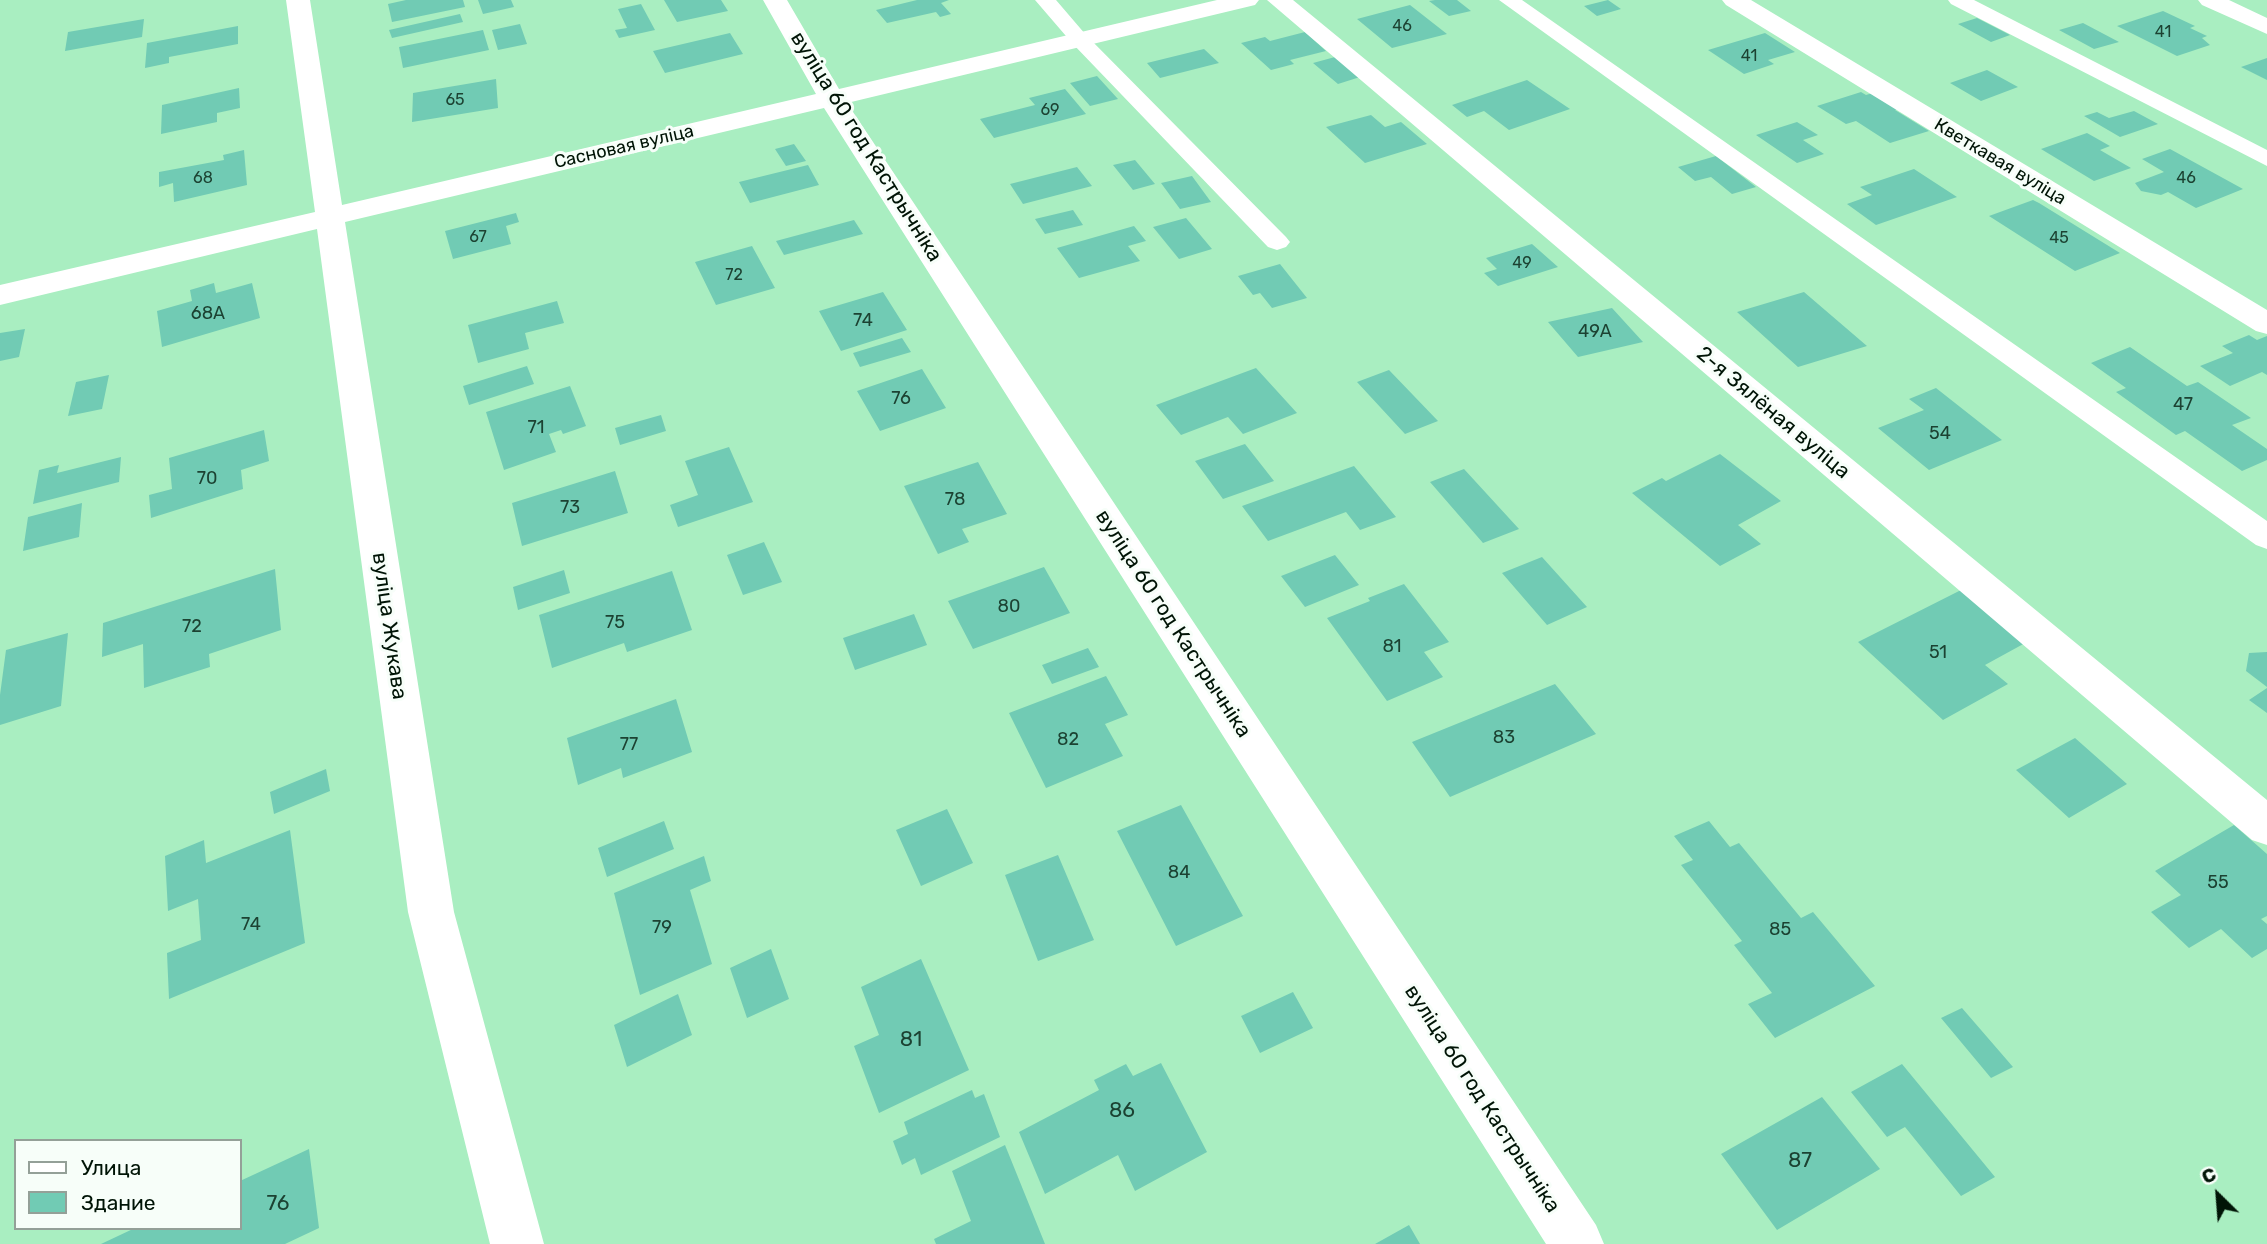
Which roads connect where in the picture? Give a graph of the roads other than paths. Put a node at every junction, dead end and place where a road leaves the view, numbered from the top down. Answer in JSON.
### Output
{"nodes":[{"id":1,"x":298,"y":0,"type":"edge"},
{"id":2,"x":775,"y":0,"type":"edge"},
{"id":3,"x":1045,"y":0,"type":"edge"},
{"id":4,"x":1247,"y":0,"type":"edge"},
{"id":5,"x":1279,"y":0,"type":"edge"},
{"id":6,"x":1509,"y":0,"type":"edge"},
{"id":7,"x":1734,"y":0,"type":"edge"},
{"id":8,"x":1958,"y":0,"type":"edge"},
{"id":9,"x":2210,"y":0,"type":"edge"},
{"id":10,"x":2267,"y":27,"type":"edge"},
{"id":11,"x":1079,"y":39,"type":"junction"},
{"id":12,"x":831,"y":98,"type":"junction"},
{"id":13,"x":2267,"y":159,"type":"edge"},
{"id":14,"x":328,"y":218,"type":"junction"},
{"id":15,"x":1277,"y":242,"type":"dead end"},
{"id":16,"x":0,"y":295,"type":"edge"},
{"id":17,"x":2267,"y":324,"type":"edge"},
{"id":18,"x":2267,"y":537,"type":"edge"},
{"id":19,"x":2267,"y":826,"type":"edge"},
{"id":20,"x":517,"y":1244,"type":"edge"},
{"id":21,"x":1577,"y":1244,"type":"edge"}],
"edges":[{"from":1,"to":14,"type":"street","name":"вуліца Жукава"},
{"from":2,"to":12,"type":"street","name":"вуліца 60 год Кастрычніка"},
{"from":3,"to":11,"type":"lane"},
{"from":4,"to":11,"type":"street","name":"Сасновая вуліца"},
{"from":5,"to":19,"type":"street","name":"2-я Зялёная вуліца"},
{"from":6,"to":18,"type":"lane"},
{"from":7,"to":17,"type":"street","name":"Кветкавая вуліца"},
{"from":8,"to":13,"type":"lane"},
{"from":9,"to":10,"type":"street"},
{"from":11,"to":12,"type":"street","name":"Сасновая вуліца"},
{"from":11,"to":15,"type":"lane"},
{"from":12,"to":14,"type":"street","name":"Сасновая вуліца"},
{"from":12,"to":21,"type":"street","name":"вуліца 60 год Кастрычніка"},
{"from":14,"to":16,"type":"street","name":"Сасновая вуліца"},
{"from":14,"to":20,"type":"street","name":"вуліца Жукава"}]}
